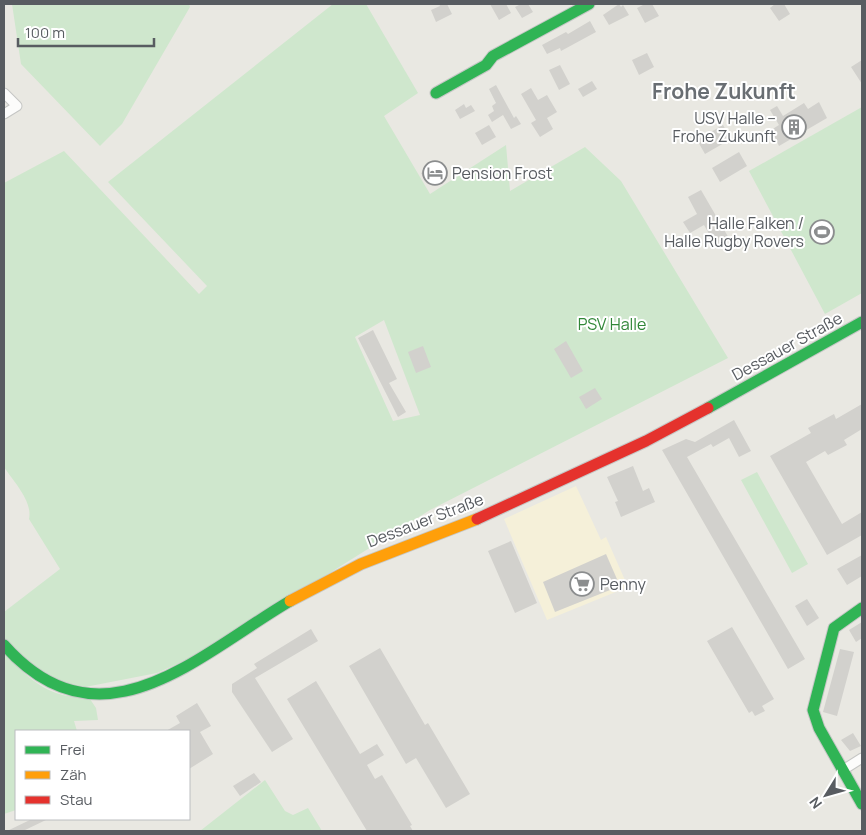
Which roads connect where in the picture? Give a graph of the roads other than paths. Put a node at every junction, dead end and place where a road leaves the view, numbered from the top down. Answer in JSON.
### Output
{"nodes":[{"id":1,"x":589,"y":4,"type":"edge"},
{"id":2,"x":4,"y":93,"type":"edge"},
{"id":3,"x":436,"y":93,"type":"dead end"},
{"id":4,"x":4,"y":114,"type":"edge"},
{"id":5,"x":862,"y":322,"type":"edge"},
{"id":6,"x":862,"y":608,"type":"edge"},
{"id":7,"x":4,"y":645,"type":"edge"},
{"id":8,"x":862,"y":758,"type":"edge"},
{"id":9,"x":843,"y":770,"type":"junction"},
{"id":10,"x":862,"y":804,"type":"edge"}],
"edges":[{"from":1,"to":3,"type":"main road"},
{"from":2,"to":4,"type":"street"},
{"from":5,"to":7,"type":"main road","name":"Dessauer Straße"},
{"from":6,"to":9,"type":"main road"},
{"from":8,"to":9,"type":"street"},
{"from":9,"to":10,"type":"main road"}]}
